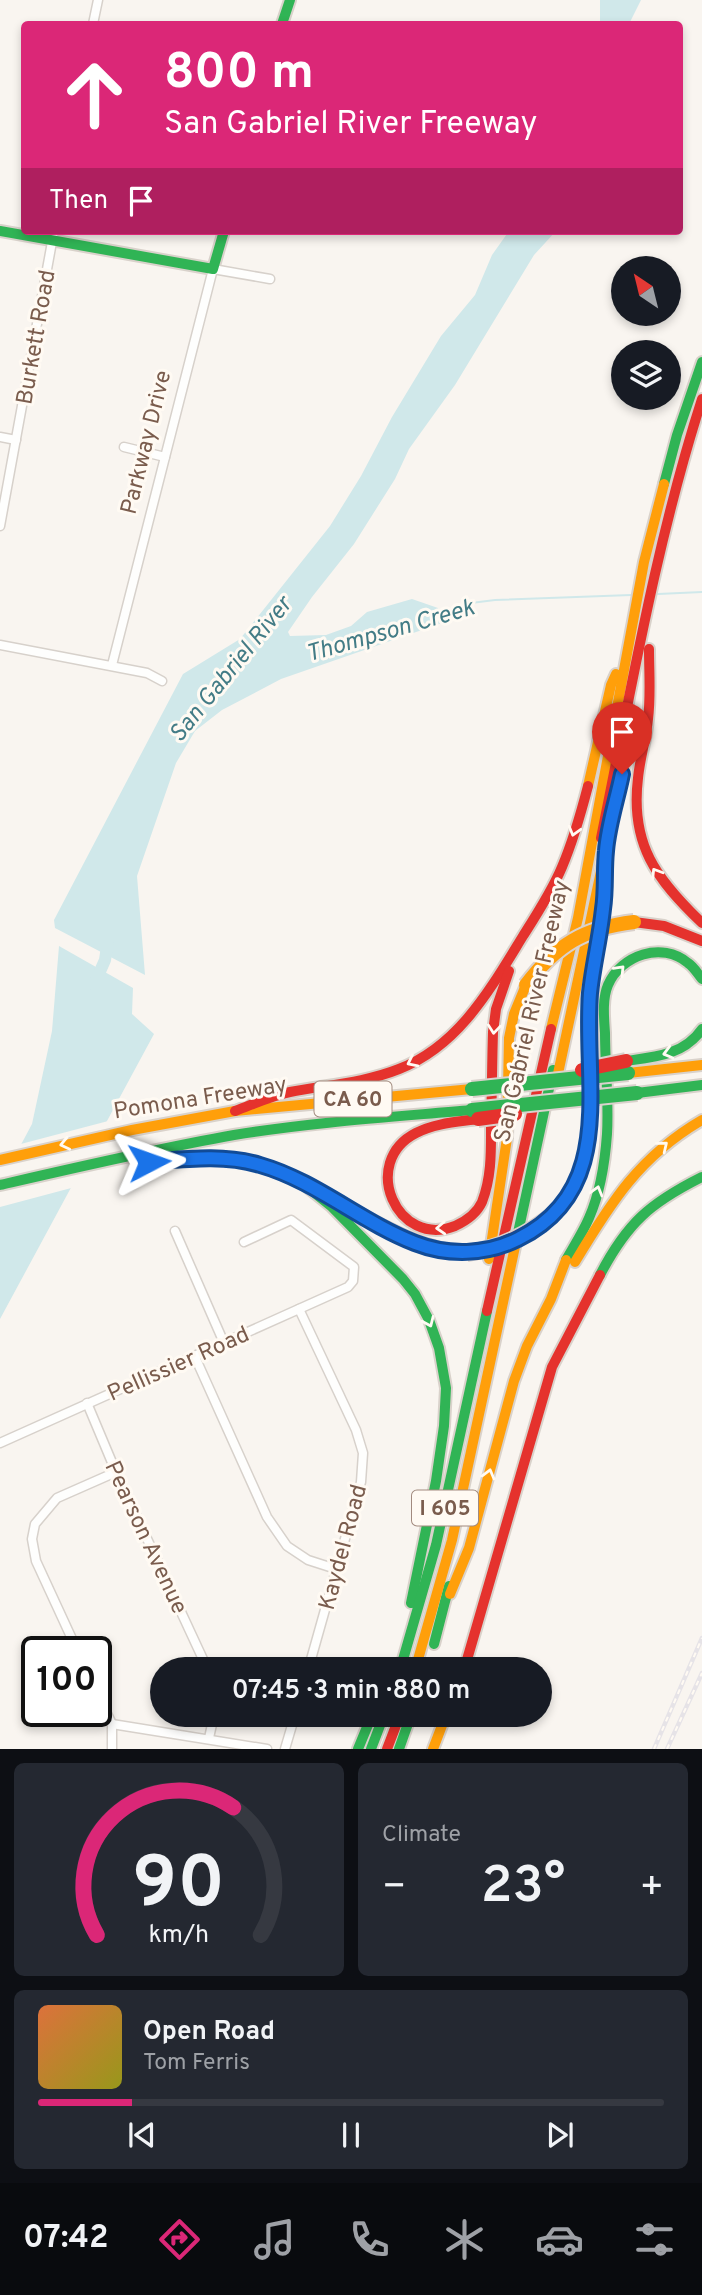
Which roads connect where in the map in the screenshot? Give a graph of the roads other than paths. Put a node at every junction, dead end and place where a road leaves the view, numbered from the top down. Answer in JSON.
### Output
{"nodes":[{"id":1,"x":98,"y":0,"type":"edge"},
{"id":2,"x":290,"y":0,"type":"edge"},
{"id":3,"x":94,"y":21,"type":"edge"},
{"id":4,"x":283,"y":21,"type":"edge"},
{"id":5,"x":0,"y":231,"type":"edge"},
{"id":6,"x":21,"y":233,"type":"edge"},
{"id":7,"x":223,"y":235,"type":"edge"},
{"id":8,"x":53,"y":236,"type":"edge"},
{"id":9,"x":213,"y":270,"type":"junction"},
{"id":10,"x":270,"y":279,"type":"dead end"},
{"id":11,"x":702,"y":362,"type":"edge"},
{"id":12,"x":702,"y":387,"type":"edge"},
{"id":13,"x":702,"y":400,"type":"edge"},
{"id":14,"x":702,"y":422,"type":"edge"},
{"id":15,"x":0,"y":437,"type":"edge"},
{"id":16,"x":16,"y":440,"type":"junction"},
{"id":17,"x":124,"y":447,"type":"dead end"},
{"id":18,"x":165,"y":457,"type":"junction"},
{"id":19,"x":0,"y":526,"type":"edge"},
{"id":20,"x":655,"y":562,"type":"junction"},
{"id":21,"x":641,"y":633,"type":"junction"},
{"id":22,"x":0,"y":645,"type":"edge"},
{"id":23,"x":627,"y":649,"type":"junction"},
{"id":24,"x":649,"y":649,"type":"junction"},
{"id":25,"x":112,"y":665,"type":"junction"},
{"id":26,"x":162,"y":681,"type":"dead end"},
{"id":27,"x":598,"y":803,"type":"junction"},
{"id":28,"x":606,"y":849,"type":"junction"},
{"id":29,"x":533,"y":919,"type":"junction"},
{"id":30,"x":702,"y":923,"type":"edge"},
{"id":31,"x":702,"y":942,"type":"edge"},
{"id":32,"x":702,"y":979,"type":"edge"},
{"id":33,"x":702,"y":1029,"type":"edge"},
{"id":34,"x":702,"y":1065,"type":"edge"},
{"id":35,"x":627,"y":1067,"type":"junction"},
{"id":36,"x":702,"y":1085,"type":"edge"},
{"id":37,"x":231,"y":1112,"type":"junction"},
{"id":38,"x":475,"y":1114,"type":"junction"},
{"id":39,"x":702,"y":1120,"type":"edge"},
{"id":40,"x":121,"y":1158,"type":"junction"},
{"id":41,"x":0,"y":1160,"type":"edge"},
{"id":42,"x":519,"y":1165,"type":"junction"},
{"id":43,"x":702,"y":1177,"type":"edge"},
{"id":44,"x":301,"y":1182,"type":"junction"},
{"id":45,"x":0,"y":1185,"type":"edge"},
{"id":46,"x":176,"y":1231,"type":"dead end"},
{"id":47,"x":244,"y":1242,"type":"dead end"},
{"id":48,"x":551,"y":1298,"type":"junction"},
{"id":49,"x":299,"y":1309,"type":"junction"},
{"id":50,"x":224,"y":1343,"type":"junction"},
{"id":51,"x":195,"y":1357,"type":"junction"},
{"id":52,"x":475,"y":1368,"type":"junction"},
{"id":53,"x":87,"y":1403,"type":"junction"},
{"id":54,"x":0,"y":1443,"type":"edge"},
{"id":55,"x":116,"y":1472,"type":"junction"},
{"id":56,"x":336,"y":1569,"type":"junction"},
{"id":57,"x":444,"y":1609,"type":"junction"},
{"id":58,"x":71,"y":1636,"type":"edge"},
{"id":59,"x":407,"y":1646,"type":"junction"},
{"id":60,"x":202,"y":1657,"type":"edge"},
{"id":61,"x":312,"y":1657,"type":"edge"},
{"id":62,"x":406,"y":1657,"type":"edge"},
{"id":63,"x":409,"y":1657,"type":"edge"},
{"id":64,"x":410,"y":1657,"type":"edge"},
{"id":65,"x":430,"y":1657,"type":"edge"},
{"id":66,"x":468,"y":1657,"type":"edge"},
{"id":67,"x":112,"y":1724,"type":"edge"},
{"id":68,"x":112,"y":1727,"type":"edge"},
{"id":69,"x":211,"y":1727,"type":"edge"},
{"id":70,"x":291,"y":1727,"type":"edge"},
{"id":71,"x":367,"y":1727,"type":"edge"},
{"id":72,"x":379,"y":1727,"type":"edge"},
{"id":73,"x":390,"y":1727,"type":"edge"},
{"id":74,"x":394,"y":1727,"type":"edge"},
{"id":75,"x":407,"y":1727,"type":"edge"},
{"id":76,"x":441,"y":1727,"type":"edge"},
{"id":77,"x":209,"y":1738,"type":"junction"},
{"id":78,"x":111,"y":1749,"type":"edge"},
{"id":79,"x":267,"y":1749,"type":"edge"},
{"id":80,"x":285,"y":1749,"type":"edge"},
{"id":81,"x":358,"y":1749,"type":"edge"},
{"id":82,"x":371,"y":1749,"type":"edge"},
{"id":83,"x":384,"y":1749,"type":"edge"},
{"id":84,"x":399,"y":1749,"type":"edge"},
{"id":85,"x":433,"y":1749,"type":"edge"}],
"edges":[{"from":1,"to":3,"type":"street"},
{"from":2,"to":4,"type":"main road"},
{"from":5,"to":6,"type":"main road"},
{"from":7,"to":9,"type":"main road","name":"Parkway Drive"},
{"from":8,"to":9,"type":"main road"},
{"from":8,"to":16,"type":"street","name":"Burkett Road"},
{"from":9,"to":10,"type":"street"},
{"from":9,"to":18,"type":"street","name":"Parkway Drive"},
{"from":11,"to":20,"type":"main road","name":"San Gabriel River Freeway","number":"I 605"},
{"from":12,"to":20,"type":"main road"},
{"from":13,"to":20,"type":"main road"},
{"from":14,"to":20,"type":"main road","name":"San Gabriel River Freeway","number":"I 605"},
{"from":15,"to":16,"type":"street"},
{"from":16,"to":19,"type":"street","name":"Burkett Road"},
{"from":17,"to":18,"type":"street"},
{"from":18,"to":25,"type":"street","name":"Parkway Drive"},
{"from":20,"to":21,"type":"main road","name":"San Gabriel River Freeway","number":"I 605"},
{"from":20,"to":21,"type":"main road","name":"San Gabriel River Freeway","number":"I 605"},
{"from":21,"to":23,"type":"main road","name":"San Gabriel River Freeway","number":"I 605"},
{"from":21,"to":24,"type":"main road","name":"San Gabriel River Freeway","number":"I 605"},
{"from":21,"to":27,"type":"main road"},
{"from":21,"to":64,"type":"main road"},
{"from":22,"to":25,"type":"street"},
{"from":23,"to":27,"type":"main road","name":"San Gabriel River Freeway","number":"I 605"},
{"from":23,"to":29,"type":"main road","one_way":true},
{"from":24,"to":28,"type":"main road","name":"San Gabriel River Freeway","number":"I 605"},
{"from":30,"to":24,"type":"main road","one_way":true},
{"from":25,"to":26,"type":"street"},
{"from":27,"to":42,"type":"main road","name":"San Gabriel River Freeway","number":"I 605"},
{"from":28,"to":44,"type":"main road","bridge":true},
{"from":28,"to":57,"type":"main road","name":"San Gabriel River Freeway","number":"I 605"},
{"from":29,"to":37,"type":"main road","one_way":true},
{"from":29,"to":38,"type":"main road","one_way":true},
{"from":31,"to":52,"type":"main road","bridge":true},
{"from":48,"to":32,"type":"main road","one_way":true},
{"from":33,"to":35,"type":"main road","one_way":true},
{"from":34,"to":35,"type":"main road","name":"Pomona Freeway","number":"CA 60"},
{"from":35,"to":37,"type":"main road","name":"Pomona Freeway","number":"CA 60","bridge":true},
{"from":36,"to":38,"type":"main road","name":"Pomona Freeway","number":"CA 60","bridge":true},
{"from":37,"to":41,"type":"main road","name":"Pomona Freeway","number":"CA 60","one_way":true},
{"from":38,"to":40,"type":"main road","name":"Pomona Freeway","number":"CA 60"},
{"from":48,"to":39,"type":"main road","one_way":true},
{"from":40,"to":44,"type":"main road"},
{"from":40,"to":45,"type":"main road","name":"Pomona Freeway","number":"CA 60"},
{"from":42,"to":52,"type":"main road","name":"San Gabriel River Freeway","number":"I 605"},
{"from":42,"to":63,"type":"main road"},
{"from":43,"to":66,"type":"main road"},
{"from":44,"to":59,"type":"main road","one_way":true},
{"from":46,"to":50,"type":"street"},
{"from":47,"to":49,"type":"street","name":"Pellissier Road"},
{"from":57,"to":48,"type":"main road","one_way":true},
{"from":49,"to":50,"type":"street","name":"Pellissier Road"},
{"from":49,"to":56,"type":"street","name":"Kaydel Road"},
{"from":50,"to":51,"type":"street","name":"Pellissier Road"},
{"from":51,"to":53,"type":"street","name":"Pellissier Road"},
{"from":51,"to":56,"type":"street"},
{"from":52,"to":59,"type":"main road","name":"San Gabriel River Freeway","number":"I 605"},
{"from":53,"to":54,"type":"street","name":"Pellissier Road"},
{"from":53,"to":55,"type":"street","name":"Pearson Avenue"},
{"from":55,"to":58,"type":"street"},
{"from":55,"to":60,"type":"street","name":"Pearson Avenue"},
{"from":56,"to":61,"type":"street","name":"Kaydel Road"},
{"from":57,"to":65,"type":"main road","name":"San Gabriel River Freeway","number":"I 605"},
{"from":59,"to":62,"type":"main road","name":"San Gabriel River Freeway","number":"I 605"},
{"from":67,"to":77,"type":"street"},
{"from":68,"to":78,"type":"street"},
{"from":69,"to":77,"type":"street"},
{"from":70,"to":80,"type":"street"},
{"from":71,"to":81,"type":"main road"},
{"from":72,"to":82,"type":"main road"},
{"from":73,"to":83,"type":"main road"},
{"from":74,"to":83,"type":"main road"},
{"from":75,"to":84,"type":"main road"},
{"from":76,"to":85,"type":"main road"},
{"from":77,"to":79,"type":"street"}]}
